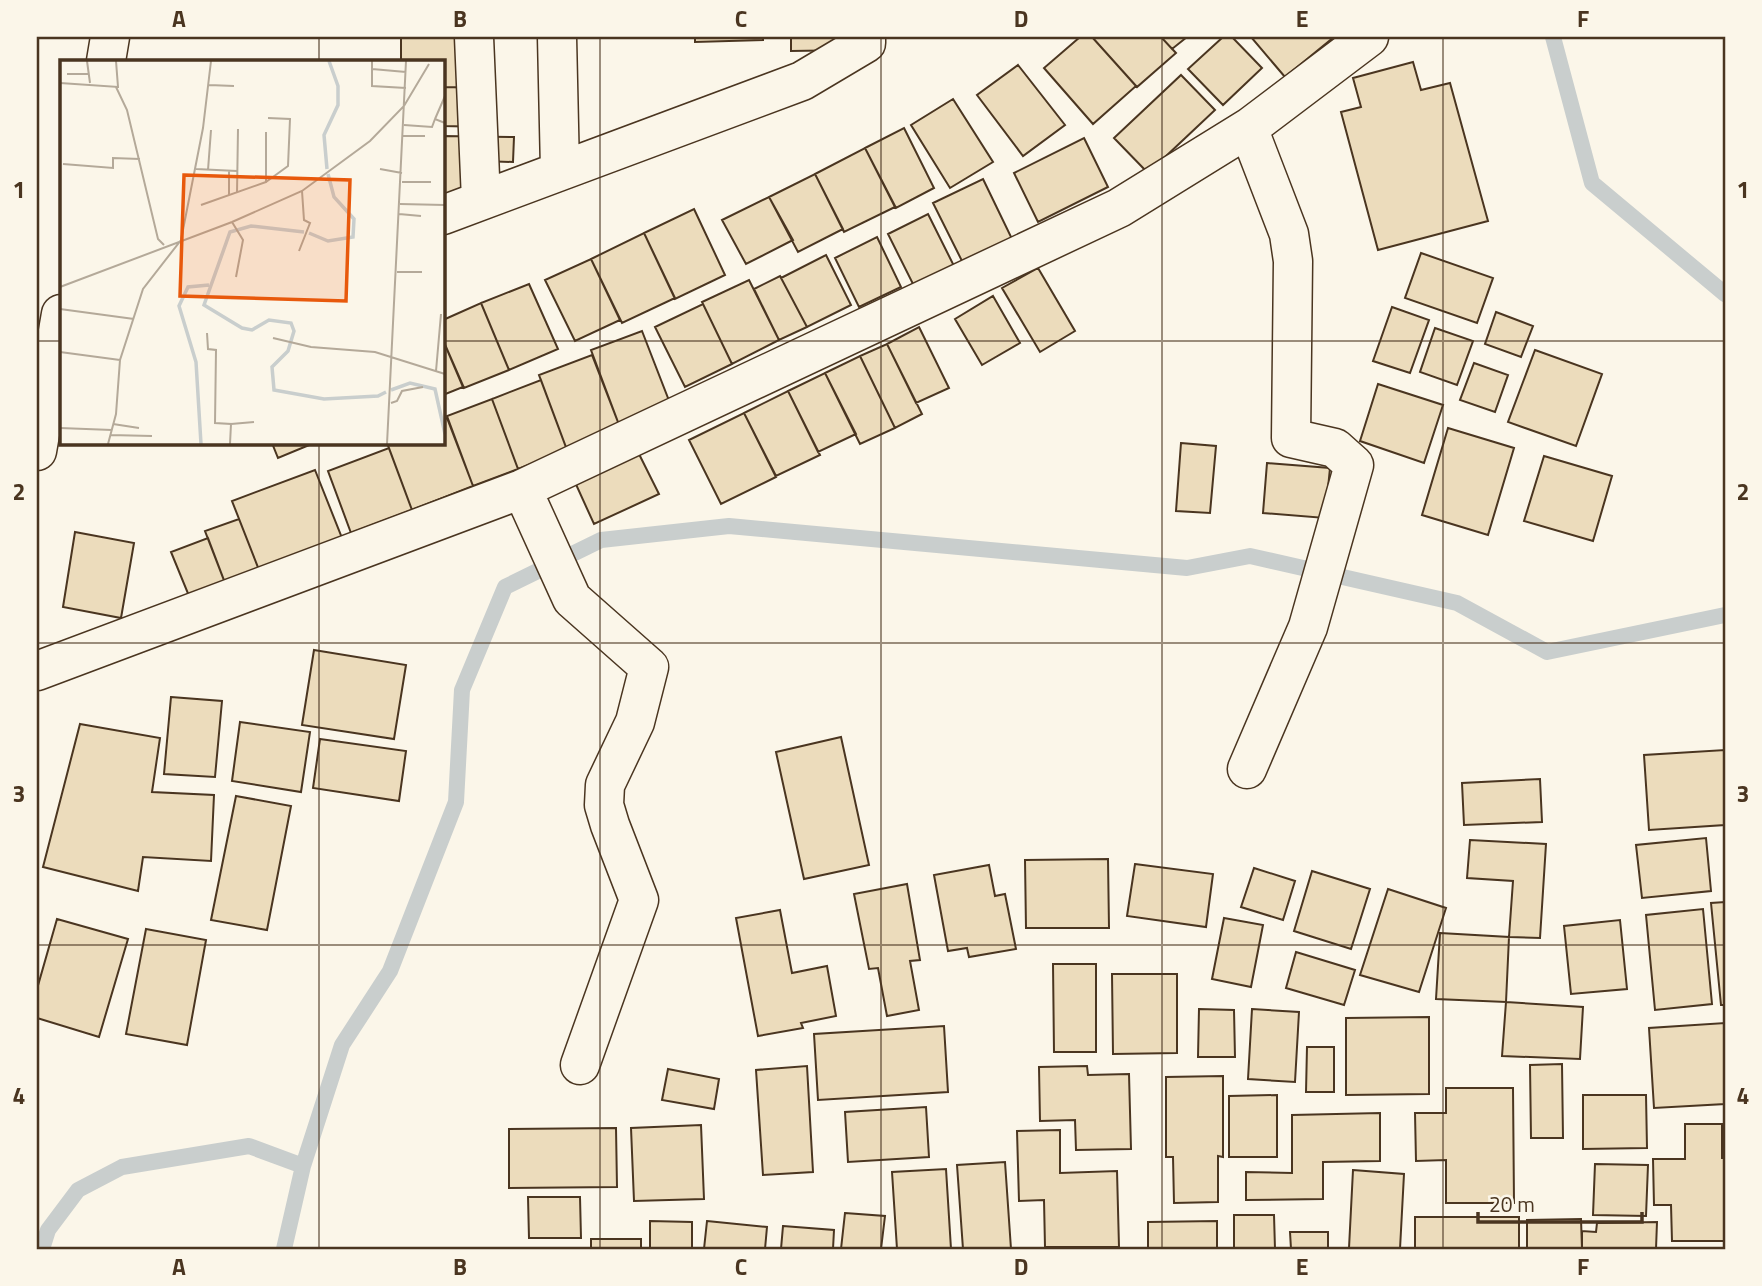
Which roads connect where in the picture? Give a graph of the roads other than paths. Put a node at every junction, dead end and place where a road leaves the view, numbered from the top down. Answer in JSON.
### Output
{"nodes":[{"id":1,"x":110,"y":37,"type":"edge"},
{"id":2,"x":474,"y":37,"type":"edge"},
{"id":3,"x":557,"y":37,"type":"edge"},
{"id":4,"x":1369,"y":37,"type":"edge"},
{"id":5,"x":869,"y":39,"type":"edge"},
{"id":6,"x":106,"y":60,"type":"edge"},
{"id":7,"x":1250,"y":127,"type":"junction"},
{"id":8,"x":560,"y":170,"type":"junction"},
{"id":9,"x":481,"y":200,"type":"junction"},
{"id":10,"x":444,"y":215,"type":"edge"},
{"id":11,"x":60,"y":320,"type":"edge"},
{"id":12,"x":37,"y":451,"type":"edge"},
{"id":13,"x":522,"y":489,"type":"junction"},
{"id":14,"x":37,"y":671,"type":"edge"},
{"id":15,"x":1247,"y":769,"type":"dead end"},
{"id":16,"x":580,"y":1065,"type":"dead end"}],
"edges":[{"from":1,"to":6,"type":"street"},
{"from":2,"to":9,"type":"street"},
{"from":3,"to":8,"type":"street"},
{"from":4,"to":7,"type":"street"},
{"from":5,"to":8,"type":"street"},
{"from":7,"to":13,"type":"street"},
{"from":7,"to":15,"type":"street"},
{"from":8,"to":9,"type":"street"},
{"from":9,"to":10,"type":"street"},
{"from":11,"to":12,"type":"street"},
{"from":13,"to":14,"type":"street"},
{"from":13,"to":16,"type":"street"}]}
